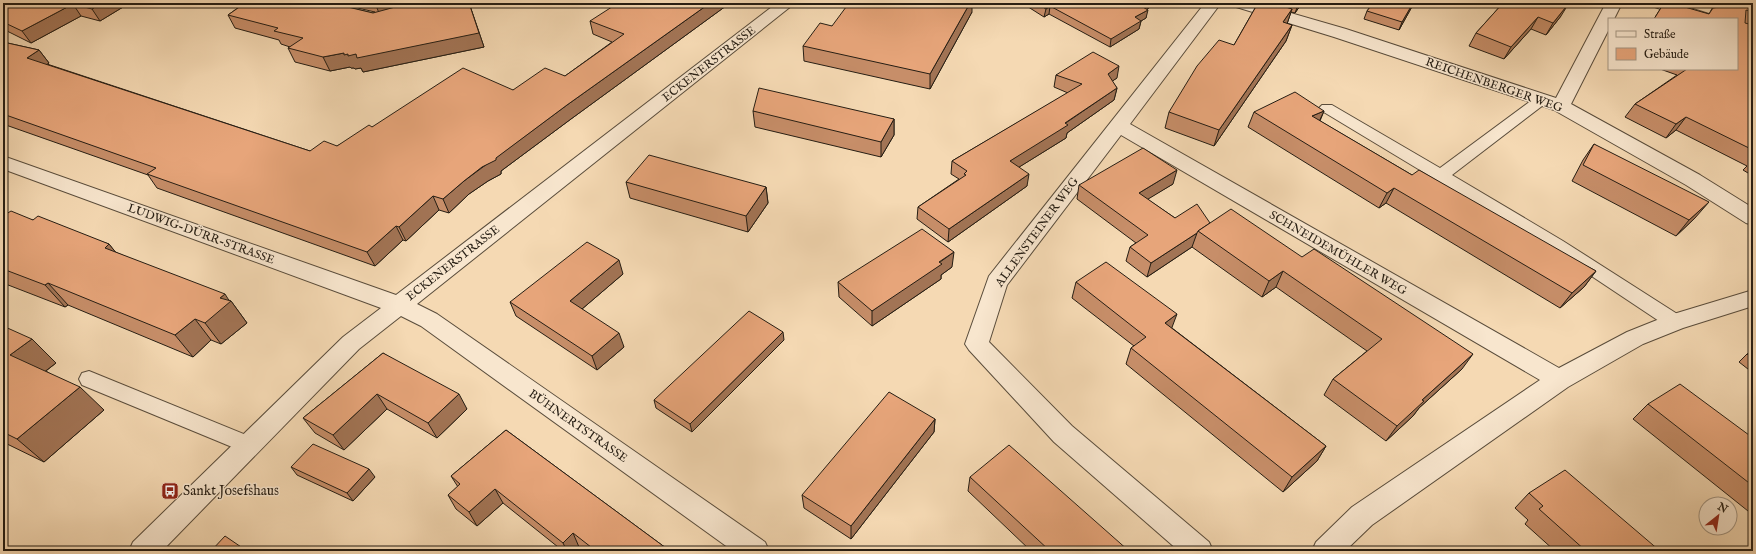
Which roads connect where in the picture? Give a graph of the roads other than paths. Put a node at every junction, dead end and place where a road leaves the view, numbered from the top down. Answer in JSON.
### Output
{"nodes":[{"id":1,"x":787,"y":3,"type":"edge"},
{"id":2,"x":1213,"y":3,"type":"edge"},
{"id":3,"x":1239,"y":3,"type":"edge"},
{"id":4,"x":1614,"y":3,"type":"edge"},
{"id":5,"x":1658,"y":3,"type":"edge"},
{"id":6,"x":1703,"y":18,"type":"edge"},
{"id":7,"x":1541,"y":100,"type":"junction"},
{"id":8,"x":1561,"y":106,"type":"junction"},
{"id":9,"x":1327,"y":108,"type":"dead end"},
{"id":10,"x":1118,"y":125,"type":"junction"},
{"id":11,"x":3,"y":162,"type":"edge"},
{"id":12,"x":1441,"y":176,"type":"junction"},
{"id":13,"x":1753,"y":218,"type":"edge"},
{"id":14,"x":1753,"y":298,"type":"edge"},
{"id":15,"x":398,"y":305,"type":"junction"},
{"id":16,"x":1675,"y":322,"type":"junction"},
{"id":17,"x":89,"y":379,"type":"dead end"},
{"id":18,"x":1559,"y":380,"type":"junction"},
{"id":19,"x":249,"y":445,"type":"junction"},
{"id":20,"x":143,"y":551,"type":"edge"},
{"id":21,"x":755,"y":551,"type":"edge"},
{"id":22,"x":1199,"y":551,"type":"edge"},
{"id":23,"x":1326,"y":551,"type":"edge"}],
"edges":[{"from":1,"to":15,"type":"street","name":"ECKENERSTRASSE"},
{"from":2,"to":10,"type":"street","name":"ALLENSTEINER WEG"},
{"from":3,"to":7,"type":"street","name":"REICHENBERGER WEG"},
{"from":4,"to":8,"type":"street"},
{"from":5,"to":6,"type":"street"},
{"from":7,"to":8,"type":"street","name":"REICHENBERGER WEG"},
{"from":7,"to":12,"type":"lane"},
{"from":8,"to":13,"type":"street","name":"REICHENBERGER WEG"},
{"from":9,"to":12,"type":"lane"},
{"from":10,"to":18,"type":"street","name":"SCHNEIDEMÜHLER WEG"},
{"from":10,"to":22,"type":"street","name":"ALLENSTEINER WEG"},
{"from":11,"to":15,"type":"street","name":"LUDWIG-DÜRR-STRASSE"},
{"from":12,"to":16,"type":"lane"},
{"from":14,"to":16,"type":"street"},
{"from":15,"to":19,"type":"street","name":"ECKENERSTRASSE"},
{"from":15,"to":21,"type":"street","name":"BÜHNERTSTRASSE"},
{"from":16,"to":18,"type":"street"},
{"from":17,"to":19,"type":"lane"},
{"from":18,"to":23,"type":"street"},
{"from":19,"to":20,"type":"street","name":"ECKENERSTRASSE"}]}
